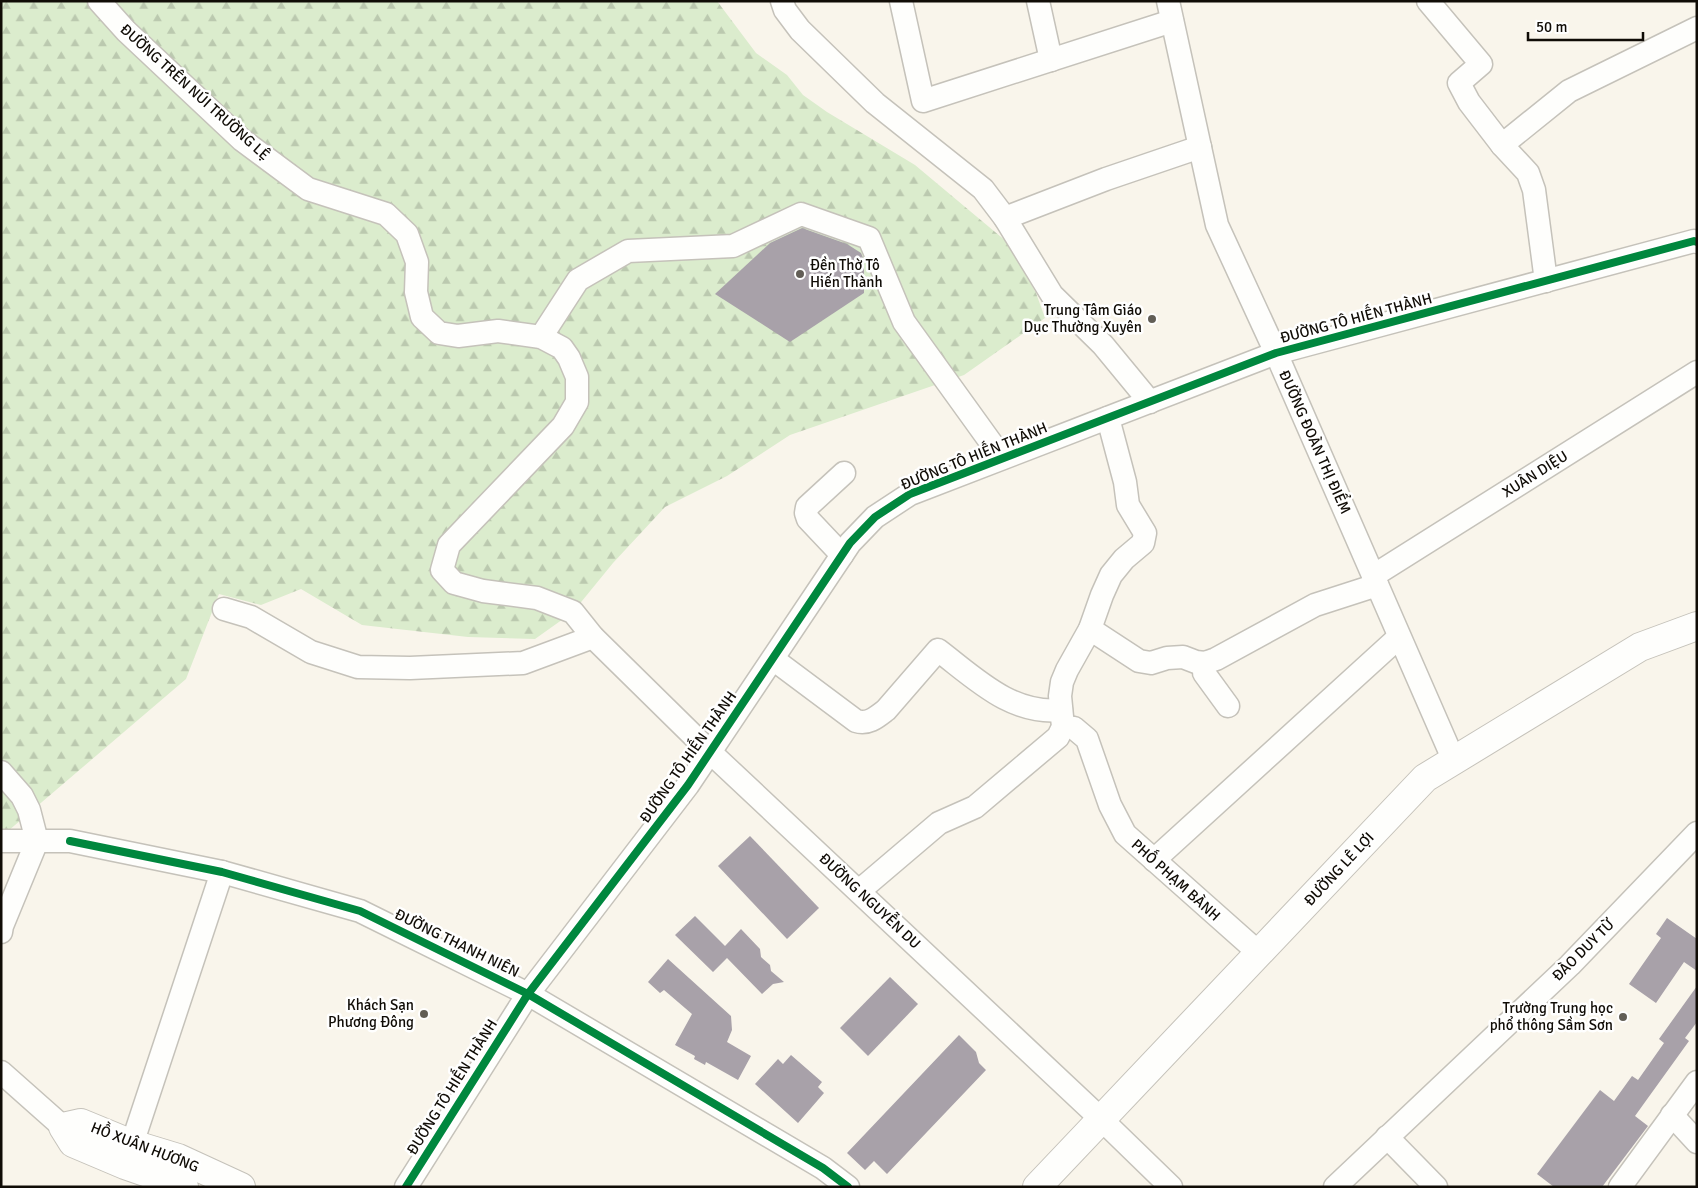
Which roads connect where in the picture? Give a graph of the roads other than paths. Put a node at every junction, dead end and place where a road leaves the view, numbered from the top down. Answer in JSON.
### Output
{"nodes":[{"id":1,"x":99,"y":1,"type":"edge"},
{"id":2,"x":782,"y":1,"type":"edge"},
{"id":3,"x":901,"y":1,"type":"edge"},
{"id":4,"x":1038,"y":1,"type":"edge"},
{"id":5,"x":1428,"y":1,"type":"edge"},
{"id":6,"x":1170,"y":11,"type":"edge"},
{"id":7,"x":1697,"y":28,"type":"edge"},
{"id":8,"x":1051,"y":60,"type":"junction"},
{"id":9,"x":1502,"y":145,"type":"junction"},
{"id":10,"x":1200,"y":147,"type":"junction"},
{"id":11,"x":1005,"y":218,"type":"junction"},
{"id":12,"x":1697,"y":242,"type":"edge"},
{"id":13,"x":1546,"y":281,"type":"junction"},
{"id":14,"x":540,"y":338,"type":"junction"},
{"id":15,"x":1276,"y":354,"type":"junction"},
{"id":16,"x":1697,"y":372,"type":"edge"},
{"id":17,"x":1150,"y":402,"type":"junction"},
{"id":18,"x":1108,"y":418,"type":"junction"},
{"id":19,"x":1002,"y":458,"type":"junction"},
{"id":20,"x":844,"y":473,"type":"dead end"},
{"id":21,"x":842,"y":555,"type":"junction"},
{"id":22,"x":1375,"y":581,"type":"junction"},
{"id":23,"x":224,"y":609,"type":"dead end"},
{"id":24,"x":573,"y":612,"type":"joint"},
{"id":25,"x":1697,"y":626,"type":"edge"},
{"id":26,"x":1090,"y":629,"type":"junction"},
{"id":27,"x":1399,"y":636,"type":"junction"},
{"id":28,"x":594,"y":637,"type":"junction"},
{"id":29,"x":773,"y":658,"type":"junction"},
{"id":30,"x":1205,"y":663,"type":"junction"},
{"id":31,"x":1228,"y":706,"type":"dead end"},
{"id":32,"x":1062,"y":719,"type":"junction"},
{"id":33,"x":710,"y":752,"type":"junction"},
{"id":34,"x":1454,"y":761,"type":"junction"},
{"id":35,"x":1,"y":772,"type":"edge"},
{"id":36,"x":1697,"y":833,"type":"edge"},
{"id":37,"x":1,"y":841,"type":"edge"},
{"id":38,"x":37,"y":841,"type":"junction"},
{"id":39,"x":1154,"y":860,"type":"junction"},
{"id":40,"x":222,"y":872,"type":"junction"},
{"id":41,"x":859,"y":891,"type":"junction"},
{"id":42,"x":1,"y":932,"type":"edge"},
{"id":43,"x":1259,"y":953,"type":"junction"},
{"id":44,"x":528,"y":994,"type":"junction"},
{"id":45,"x":1,"y":1072,"type":"edge"},
{"id":46,"x":1697,"y":1082,"type":"edge"},
{"id":47,"x":1672,"y":1115,"type":"junction"},
{"id":48,"x":1101,"y":1119,"type":"junction"},
{"id":49,"x":63,"y":1127,"type":"joint"},
{"id":50,"x":1387,"y":1137,"type":"junction"},
{"id":51,"x":1697,"y":1142,"type":"edge"},
{"id":52,"x":128,"y":1154,"type":"junction"},
{"id":53,"x":184,"y":1187,"type":"edge"},
{"id":54,"x":241,"y":1187,"type":"edge"},
{"id":55,"x":406,"y":1187,"type":"edge"},
{"id":56,"x":848,"y":1187,"type":"edge"},
{"id":57,"x":1037,"y":1187,"type":"edge"},
{"id":58,"x":1171,"y":1187,"type":"edge"},
{"id":59,"x":1334,"y":1187,"type":"edge"},
{"id":60,"x":1436,"y":1187,"type":"edge"},
{"id":61,"x":1620,"y":1187,"type":"edge"}],
"edges":[{"from":1,"to":14,"type":"street","name":"ĐƯỜNG TRÊN NÚI TRƯỜNG LỆ"},
{"from":2,"to":11,"type":"street"},
{"from":3,"to":8,"type":"street"},
{"from":4,"to":8,"type":"street"},
{"from":5,"to":9,"type":"street"},
{"from":6,"to":8,"type":"street"},
{"from":6,"to":10,"type":"street","name":"ĐƯỜNG ĐOÀN THỊ ĐIỂM"},
{"from":7,"to":9,"type":"street"},
{"from":9,"to":13,"type":"street"},
{"from":10,"to":11,"type":"street"},
{"from":10,"to":15,"type":"street","name":"ĐƯỜNG ĐOÀN THỊ ĐIỂM"},
{"from":11,"to":17,"type":"street"},
{"from":12,"to":13,"type":"street","name":"ĐƯỜNG TÔ HIẾN THÀNH"},
{"from":13,"to":15,"type":"street","name":"ĐƯỜNG TÔ HIẾN THÀNH"},
{"from":14,"to":19,"type":"street"},
{"from":14,"to":24,"type":"street","name":"ĐƯỜNG TRÊN NÚI TRƯỜNG LỆ"},
{"from":15,"to":17,"type":"street","name":"ĐƯỜNG TÔ HIẾN THÀNH"},
{"from":15,"to":22,"type":"street","name":"ĐƯỜNG ĐOÀN THỊ ĐIỂM"},
{"from":16,"to":22,"type":"street","name":"XUÂN DIỆU"},
{"from":17,"to":18,"type":"street","name":"ĐƯỜNG TÔ HIẾN THÀNH"},
{"from":18,"to":19,"type":"street","name":"ĐƯỜNG TÔ HIẾN THÀNH"},
{"from":18,"to":26,"type":"street"},
{"from":19,"to":21,"type":"street","name":"ĐƯỜNG TÔ HIẾN THÀNH"},
{"from":20,"to":21,"type":"street"},
{"from":21,"to":29,"type":"street","name":"ĐƯỜNG TÔ HIẾN THÀNH"},
{"from":22,"to":27,"type":"street","name":"ĐƯỜNG ĐOÀN THỊ ĐIỂM"},
{"from":22,"to":30,"type":"street","name":"XUÂN DIỆU"},
{"from":23,"to":28,"type":"street"},
{"from":24,"to":28,"type":"street","name":"ĐƯỜNG NGUYỄN DU"},
{"from":25,"to":34,"type":"main road","name":"ĐƯỜNG LÊ LỢI"},
{"from":26,"to":30,"type":"street"},
{"from":26,"to":32,"type":"street"},
{"from":27,"to":34,"type":"street","name":"ĐƯỜNG ĐOÀN THỊ ĐIỂM"},
{"from":27,"to":39,"type":"street"},
{"from":28,"to":33,"type":"street","name":"ĐƯỜNG NGUYỄN DU"},
{"from":29,"to":32,"type":"street"},
{"from":29,"to":33,"type":"street","name":"ĐƯỜNG TÔ HIẾN THÀNH"},
{"from":30,"to":31,"type":"street"},
{"from":32,"to":39,"type":"street","name":"PHỐ PHẠM BÀNH"},
{"from":32,"to":41,"type":"street"},
{"from":33,"to":41,"type":"street","name":"ĐƯỜNG NGUYỄN DU"},
{"from":33,"to":44,"type":"street","name":"ĐƯỜNG TÔ HIẾN THÀNH"},
{"from":34,"to":43,"type":"main road","name":"ĐƯỜNG LÊ LỢI"},
{"from":35,"to":38,"type":"street"},
{"from":36,"to":50,"type":"street","name":"ĐÀO DUY TỪ"},
{"from":37,"to":38,"type":"street","name":"ĐƯỜNG THANH NIÊN"},
{"from":38,"to":40,"type":"street","name":"ĐƯỜNG THANH NIÊN"},
{"from":38,"to":42,"type":"street"},
{"from":39,"to":43,"type":"street","name":"PHỐ PHẠM BÀNH"},
{"from":40,"to":44,"type":"street","name":"ĐƯỜNG THANH NIÊN"},
{"from":40,"to":52,"type":"street"},
{"from":41,"to":48,"type":"street","name":"ĐƯỜNG NGUYỄN DU"},
{"from":43,"to":48,"type":"main road","name":"ĐƯỜNG LÊ LỢI"},
{"from":44,"to":55,"type":"street","name":"ĐƯỜNG TÔ HIẾN THÀNH"},
{"from":44,"to":56,"type":"street","name":"ĐƯỜNG THANH NIÊN"},
{"from":45,"to":49,"type":"street"},
{"from":46,"to":47,"type":"street"},
{"from":47,"to":51,"type":"street"},
{"from":47,"to":61,"type":"street"},
{"from":48,"to":57,"type":"main road","name":"ĐƯỜNG LÊ LỢI"},
{"from":48,"to":58,"type":"street","name":"ĐƯỜNG NGUYỄN DU"},
{"from":49,"to":52,"type":"main road","name":"HỒ XUÂN HƯƠNG"},
{"from":50,"to":59,"type":"street","name":"ĐÀO DUY TỪ"},
{"from":50,"to":60,"type":"street"},
{"from":52,"to":53,"type":"main road","name":"HỒ XUÂN HƯƠNG"},
{"from":52,"to":54,"type":"main road","name":"HỒ XUÂN HƯƠNG"}]}
